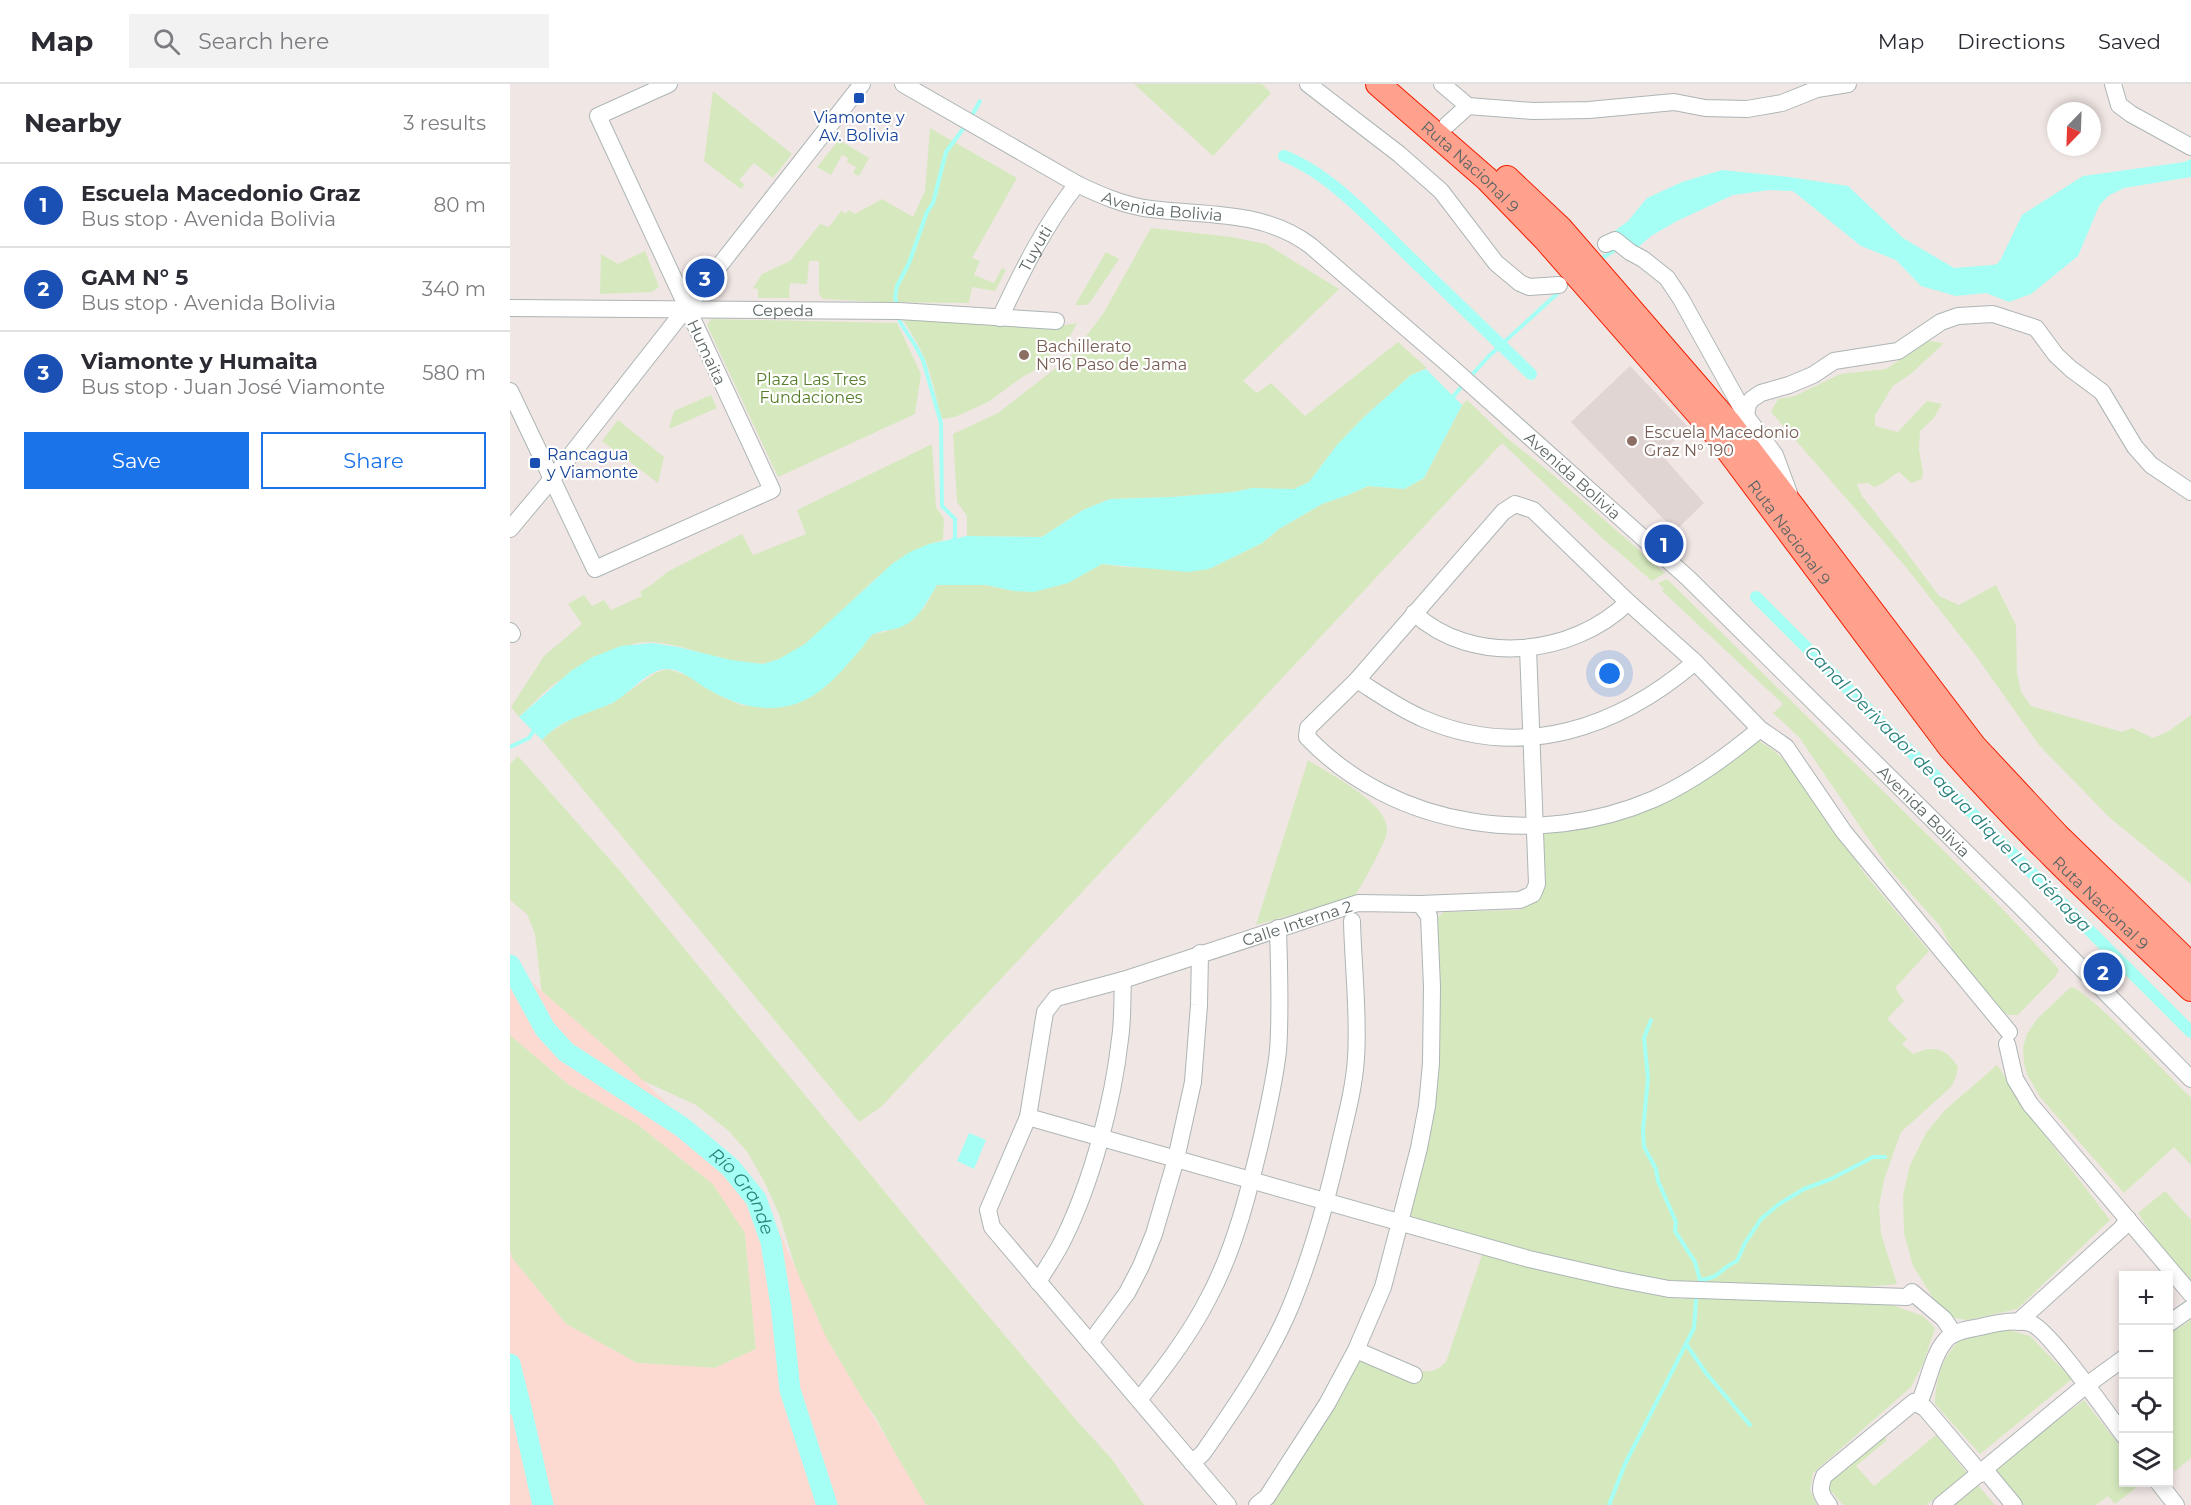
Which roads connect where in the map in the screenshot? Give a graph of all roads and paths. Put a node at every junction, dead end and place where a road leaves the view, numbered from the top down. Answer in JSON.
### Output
{"nodes":[{"id":1,"x":669,"y":84,"type":"edge"},
{"id":2,"x":862,"y":84,"type":"edge"},
{"id":3,"x":1308,"y":84,"type":"edge"},
{"id":4,"x":1378,"y":84,"type":"edge"},
{"id":5,"x":1395,"y":84,"type":"edge"},
{"id":6,"x":1442,"y":84,"type":"edge"},
{"id":7,"x":1848,"y":84,"type":"edge"},
{"id":8,"x":2113,"y":84,"type":"edge"},
{"id":9,"x":914,"y":86,"type":"edge"},
{"id":10,"x":1468,"y":106,"type":"junction"},
{"id":11,"x":1447,"y":124,"type":"junction"},
{"id":12,"x":2191,"y":147,"type":"edge"},
{"id":13,"x":1077,"y":184,"type":"junction"},
{"id":14,"x":1554,"y":234,"type":"junction"},
{"id":15,"x":1606,"y":244,"type":"dead end"},
{"id":16,"x":1560,"y":285,"type":"dead end"},
{"id":17,"x":1611,"y":301,"type":"junction"},
{"id":18,"x":510,"y":308,"type":"edge"},
{"id":19,"x":687,"y":308,"type":"junction"},
{"id":20,"x":1000,"y":318,"type":"junction"},
{"id":21,"x":1056,"y":321,"type":"dead end"},
{"id":22,"x":510,"y":391,"type":"edge"},
{"id":23,"x":1746,"y":416,"type":"junction"},
{"id":24,"x":552,"y":479,"type":"junction"},
{"id":25,"x":2191,"y":492,"type":"edge"},
{"id":26,"x":1793,"y":505,"type":"junction"},
{"id":27,"x":510,"y":529,"type":"edge"},
{"id":28,"x":1628,"y":602,"type":"junction"},
{"id":29,"x":1414,"y":613,"type":"junction"},
{"id":30,"x":1528,"y":648,"type":"junction"},
{"id":31,"x":1695,"y":662,"type":"junction"},
{"id":32,"x":1357,"y":680,"type":"junction"},
{"id":33,"x":1760,"y":729,"type":"junction"},
{"id":34,"x":1531,"y":736,"type":"junction"},
{"id":35,"x":1535,"y":826,"type":"junction"},
{"id":36,"x":1420,"y":904,"type":"junction"},
{"id":37,"x":1352,"y":921,"type":"dead end"},
{"id":38,"x":1278,"y":928,"type":"junction"},
{"id":39,"x":1200,"y":953,"type":"junction"},
{"id":40,"x":2191,"y":965,"type":"edge"},
{"id":41,"x":1123,"y":980,"type":"junction"},
{"id":42,"x":2191,"y":989,"type":"edge"},
{"id":43,"x":2191,"y":1079,"type":"edge"},
{"id":44,"x":1028,"y":1117,"type":"junction"},
{"id":45,"x":1100,"y":1138,"type":"junction"},
{"id":46,"x":1176,"y":1159,"type":"junction"},
{"id":47,"x":1252,"y":1180,"type":"junction"},
{"id":48,"x":1326,"y":1201,"type":"junction"},
{"id":49,"x":2128,"y":1219,"type":"junction"},
{"id":50,"x":1400,"y":1222,"type":"junction"},
{"id":51,"x":1038,"y":1282,"type":"junction"},
{"id":52,"x":2191,"y":1294,"type":"edge"},
{"id":53,"x":2191,"y":1308,"type":"edge"},
{"id":54,"x":2173,"y":1321,"type":"edge"},
{"id":55,"x":2018,"y":1322,"type":"junction"},
{"id":56,"x":1954,"y":1334,"type":"junction"},
{"id":57,"x":1090,"y":1343,"type":"junction"},
{"id":58,"x":1356,"y":1350,"type":"junction"},
{"id":59,"x":2119,"y":1362,"type":"edge"},
{"id":60,"x":1414,"y":1375,"type":"dead end"},
{"id":61,"x":2086,"y":1385,"type":"junction"},
{"id":62,"x":1139,"y":1400,"type":"junction"},
{"id":63,"x":1919,"y":1403,"type":"junction"},
{"id":64,"x":2122,"y":1433,"type":"edge"},
{"id":65,"x":1192,"y":1463,"type":"junction"},
{"id":66,"x":1983,"y":1472,"type":"junction"},
{"id":67,"x":2162,"y":1487,"type":"edge"},
{"id":68,"x":1228,"y":1505,"type":"edge"},
{"id":69,"x":1257,"y":1505,"type":"edge"},
{"id":70,"x":1828,"y":1505,"type":"edge"},
{"id":71,"x":1941,"y":1505,"type":"edge"},
{"id":72,"x":2014,"y":1505,"type":"edge"},
{"id":73,"x":2176,"y":1505,"type":"edge"}],
"edges":[{"from":1,"to":19,"type":"street","name":"Humaita"},
{"from":2,"to":19,"type":"street"},
{"from":3,"to":16,"type":"street"},
{"from":4,"to":14,"type":"highway","name":"Ruta Nacional 9"},
{"from":5,"to":11,"type":"highway","name":"Ruta Nacional 9"},
{"from":6,"to":10,"type":"street"},
{"from":7,"to":10,"type":"street"},
{"from":8,"to":12,"type":"street"},
{"from":9,"to":13,"type":"street","name":"Avenida Bolivia"},
{"from":10,"to":11,"type":"street"},
{"from":11,"to":14,"type":"highway","name":"Ruta Nacional 9"},
{"from":13,"to":20,"type":"street","name":"Tuyuti"},
{"from":13,"to":43,"type":"street","name":"Avenida Bolivia"},
{"from":14,"to":17,"type":"highway","name":"Ruta Nacional 9"},
{"from":15,"to":23,"type":"street"},
{"from":17,"to":26,"type":"highway","name":"Ruta Nacional 9"},
{"from":17,"to":42,"type":"highway","name":"Ruta Nacional 9"},
{"from":18,"to":19,"type":"street","name":"Cepeda"},
{"from":19,"to":20,"type":"street","name":"Cepeda"},
{"from":19,"to":24,"type":"street"},
{"from":19,"to":24,"type":"street","name":"Humaita"},
{"from":20,"to":21,"type":"street","name":"Cepeda"},
{"from":22,"to":24,"type":"street"},
{"from":23,"to":25,"type":"street"},
{"from":23,"to":26,"type":"street"},
{"from":24,"to":27,"type":"street"},
{"from":26,"to":40,"type":"highway","name":"Ruta Nacional 9"},
{"from":28,"to":29,"type":"street"},
{"from":28,"to":30,"type":"street"},
{"from":28,"to":31,"type":"street"},
{"from":29,"to":30,"type":"street"},
{"from":29,"to":32,"type":"street"},
{"from":30,"to":34,"type":"street"},
{"from":31,"to":33,"type":"street"},
{"from":31,"to":34,"type":"street"},
{"from":32,"to":34,"type":"street"},
{"from":32,"to":35,"type":"street"},
{"from":33,"to":35,"type":"street"},
{"from":33,"to":49,"type":"street"},
{"from":34,"to":35,"type":"street"},
{"from":35,"to":36,"type":"street","name":"Calle Interna 2"},
{"from":36,"to":38,"type":"street","name":"Calle Interna 2"},
{"from":36,"to":50,"type":"street"},
{"from":37,"to":48,"type":"street"},
{"from":38,"to":39,"type":"street","name":"Calle Interna 2"},
{"from":38,"to":47,"type":"street"},
{"from":39,"to":41,"type":"street","name":"Calle Interna 2"},
{"from":39,"to":46,"type":"street"},
{"from":41,"to":44,"type":"street","name":"Calle Interna 2"},
{"from":41,"to":45,"type":"street"},
{"from":44,"to":45,"type":"street"},
{"from":44,"to":51,"type":"street"},
{"from":45,"to":46,"type":"street"},
{"from":45,"to":51,"type":"street"},
{"from":46,"to":47,"type":"street"},
{"from":46,"to":57,"type":"street"},
{"from":47,"to":48,"type":"street"},
{"from":47,"to":62,"type":"street"},
{"from":48,"to":50,"type":"street"},
{"from":48,"to":65,"type":"street"},
{"from":49,"to":52,"type":"street"},
{"from":49,"to":55,"type":"street"},
{"from":50,"to":56,"type":"street"},
{"from":50,"to":58,"type":"street"},
{"from":51,"to":57,"type":"street"},
{"from":53,"to":54,"type":"street"},
{"from":55,"to":56,"type":"street"},
{"from":55,"to":61,"type":"street"},
{"from":56,"to":63,"type":"street"},
{"from":57,"to":62,"type":"street"},
{"from":58,"to":60,"type":"street"},
{"from":58,"to":69,"type":"street"},
{"from":59,"to":61,"type":"street"},
{"from":61,"to":64,"type":"street"},
{"from":61,"to":66,"type":"street"},
{"from":62,"to":65,"type":"street"},
{"from":63,"to":66,"type":"street"},
{"from":63,"to":70,"type":"street"},
{"from":65,"to":68,"type":"street"},
{"from":66,"to":71,"type":"street"},
{"from":66,"to":72,"type":"street"},
{"from":67,"to":73,"type":"street"}]}
